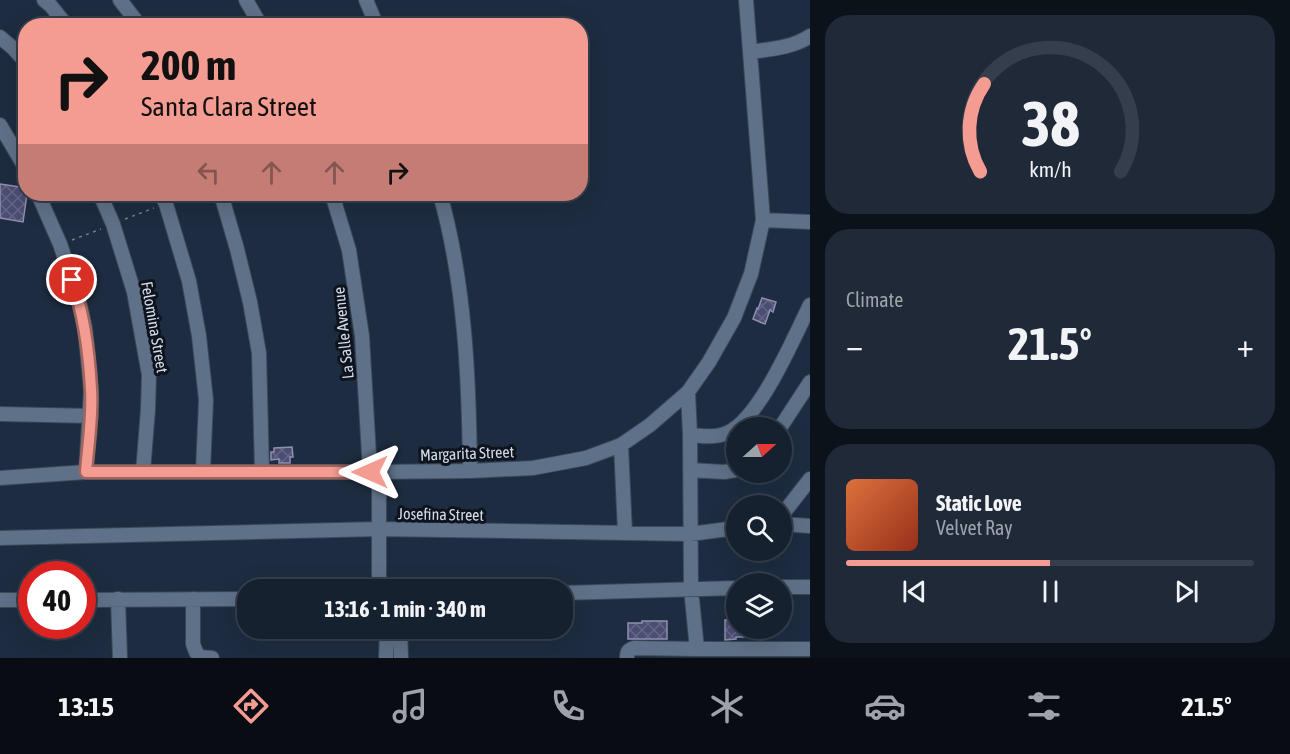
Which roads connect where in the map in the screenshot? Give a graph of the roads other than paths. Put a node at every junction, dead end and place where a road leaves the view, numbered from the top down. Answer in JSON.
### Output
{"nodes":[{"id":1,"x":44,"y":0,"type":"edge"},
{"id":2,"x":120,"y":0,"type":"edge"},
{"id":3,"x":246,"y":0,"type":"edge"},
{"id":4,"x":366,"y":0,"type":"edge"},
{"id":5,"x":746,"y":0,"type":"edge"},
{"id":6,"x":61,"y":18,"type":"edge"},
{"id":7,"x":134,"y":18,"type":"edge"},
{"id":8,"x":256,"y":18,"type":"edge"},
{"id":9,"x":374,"y":18,"type":"edge"},
{"id":10,"x":810,"y":36,"type":"edge"},
{"id":11,"x":0,"y":37,"type":"edge"},
{"id":12,"x":750,"y":52,"type":"junction"},
{"id":13,"x":18,"y":53,"type":"edge"},
{"id":14,"x":0,"y":125,"type":"edge"},
{"id":15,"x":18,"y":155,"type":"edge"},
{"id":16,"x":41,"y":201,"type":"edge"},
{"id":17,"x":103,"y":201,"type":"edge"},
{"id":18,"x":164,"y":201,"type":"edge"},
{"id":19,"x":223,"y":201,"type":"edge"},
{"id":20,"x":334,"y":201,"type":"edge"},
{"id":21,"x":442,"y":201,"type":"edge"},
{"id":22,"x":763,"y":220,"type":"junction"},
{"id":23,"x":810,"y":222,"type":"edge"},
{"id":24,"x":810,"y":305,"type":"edge"},
{"id":25,"x":810,"y":382,"type":"edge"},
{"id":26,"x":688,"y":392,"type":"junction"},
{"id":27,"x":0,"y":414,"type":"edge"},
{"id":28,"x":91,"y":416,"type":"junction"},
{"id":29,"x":787,"y":417,"type":"edge"},
{"id":30,"x":690,"y":435,"type":"junction"},
{"id":31,"x":621,"y":445,"type":"junction"},
{"id":32,"x":690,"y":470,"type":"junction"},
{"id":33,"x":203,"y":471,"type":"junction"},
{"id":34,"x":470,"y":471,"type":"junction"},
{"id":35,"x":86,"y":472,"type":"junction"},
{"id":36,"x":143,"y":472,"type":"junction"},
{"id":37,"x":262,"y":472,"type":"junction"},
{"id":38,"x":374,"y":472,"type":"junction"},
{"id":39,"x":726,"y":472,"type":"edge"},
{"id":40,"x":0,"y":478,"type":"edge"},
{"id":41,"x":810,"y":479,"type":"edge"},
{"id":42,"x":792,"y":502,"type":"edge"},
{"id":43,"x":792,"y":525,"type":"edge"},
{"id":44,"x":810,"y":526,"type":"edge"},
{"id":45,"x":379,"y":529,"type":"junction"},
{"id":46,"x":726,"y":529,"type":"edge"},
{"id":47,"x":625,"y":533,"type":"junction"},
{"id":48,"x":690,"y":534,"type":"junction"},
{"id":49,"x":0,"y":538,"type":"edge"},
{"id":50,"x":379,"y":579,"type":"edge"},
{"id":51,"x":792,"y":587,"type":"edge"},
{"id":52,"x":810,"y":587,"type":"edge"},
{"id":53,"x":726,"y":588,"type":"edge"},
{"id":54,"x":691,"y":589,"type":"junction"},
{"id":55,"x":573,"y":593,"type":"edge"},
{"id":56,"x":118,"y":599,"type":"junction"},
{"id":57,"x":193,"y":599,"type":"junction"},
{"id":58,"x":237,"y":599,"type":"edge"},
{"id":59,"x":0,"y":600,"type":"edge"},
{"id":60,"x":18,"y":600,"type":"edge"},
{"id":61,"x":96,"y":600,"type":"edge"},
{"id":62,"x":387,"y":639,"type":"edge"},
{"id":63,"x":400,"y":639,"type":"edge"},
{"id":64,"x":697,"y":649,"type":"junction"},
{"id":65,"x":802,"y":652,"type":"edge"},
{"id":66,"x":718,"y":653,"type":"edge"},
{"id":67,"x":758,"y":653,"type":"edge"},
{"id":68,"x":668,"y":654,"type":"edge"},
{"id":69,"x":120,"y":658,"type":"edge"},
{"id":70,"x":212,"y":658,"type":"edge"},
{"id":71,"x":386,"y":658,"type":"edge"},
{"id":72,"x":401,"y":658,"type":"edge"},
{"id":73,"x":627,"y":658,"type":"edge"}],
"edges":[{"from":1,"to":6,"type":"street"},
{"from":2,"to":7,"type":"street"},
{"from":3,"to":8,"type":"street"},
{"from":4,"to":9,"type":"street"},
{"from":5,"to":12,"type":"street","name":"Margarita Street"},
{"from":10,"to":12,"type":"street"},
{"from":11,"to":13,"type":"street"},
{"from":12,"to":22,"type":"street","name":"Margarita Street"},
{"from":14,"to":15,"type":"street"},
{"from":16,"to":28,"type":"street"},
{"from":17,"to":36,"type":"street","name":"Felomina Street"},
{"from":18,"to":33,"type":"street"},
{"from":19,"to":37,"type":"street"},
{"from":20,"to":38,"type":"street","name":"La Salle Avenue"},
{"from":21,"to":34,"type":"street"},
{"from":22,"to":23,"type":"street"},
{"from":22,"to":26,"type":"street","name":"Margarita Street"},
{"from":24,"to":30,"type":"street"},
{"from":25,"to":29,"type":"street"},
{"from":26,"to":30,"type":"street"},
{"from":26,"to":31,"type":"street","name":"Margarita Street"},
{"from":27,"to":28,"type":"street"},
{"from":28,"to":35,"type":"street"},
{"from":30,"to":32,"type":"street"},
{"from":31,"to":34,"type":"street","name":"Margarita Street"},
{"from":31,"to":47,"type":"street"},
{"from":32,"to":39,"type":"street"},
{"from":32,"to":48,"type":"street"},
{"from":33,"to":36,"type":"street","name":"Margarita Street"},
{"from":33,"to":37,"type":"street","name":"Margarita Street"},
{"from":34,"to":38,"type":"street","name":"Margarita Street"},
{"from":35,"to":36,"type":"street","name":"Margarita Street"},
{"from":35,"to":40,"type":"street","name":"Margarita Street"},
{"from":37,"to":38,"type":"street","name":"Margarita Street"},
{"from":38,"to":45,"type":"street","name":"La Salle Avenue"},
{"from":41,"to":42,"type":"street"},
{"from":43,"to":44,"type":"street"},
{"from":45,"to":47,"type":"street","name":"Josefina Street"},
{"from":45,"to":49,"type":"street","name":"Josefina Street"},
{"from":45,"to":50,"type":"street","name":"La Salle Avenue"},
{"from":46,"to":48,"type":"street","name":"Josefina Street"},
{"from":47,"to":48,"type":"street","name":"Josefina Street"},
{"from":48,"to":54,"type":"street"},
{"from":51,"to":52,"type":"street"},
{"from":53,"to":54,"type":"street"},
{"from":54,"to":55,"type":"street"},
{"from":54,"to":64,"type":"street"},
{"from":56,"to":57,"type":"street"},
{"from":56,"to":61,"type":"street"},
{"from":56,"to":69,"type":"street"},
{"from":57,"to":58,"type":"street"},
{"from":57,"to":70,"type":"street"},
{"from":59,"to":60,"type":"street"},
{"from":62,"to":71,"type":"street"},
{"from":63,"to":72,"type":"street"},
{"from":64,"to":66,"type":"street"},
{"from":64,"to":68,"type":"street"},
{"from":65,"to":67,"type":"street"},
{"from":66,"to":67,"type":"street"},
{"from":68,"to":73,"type":"street"}]}
